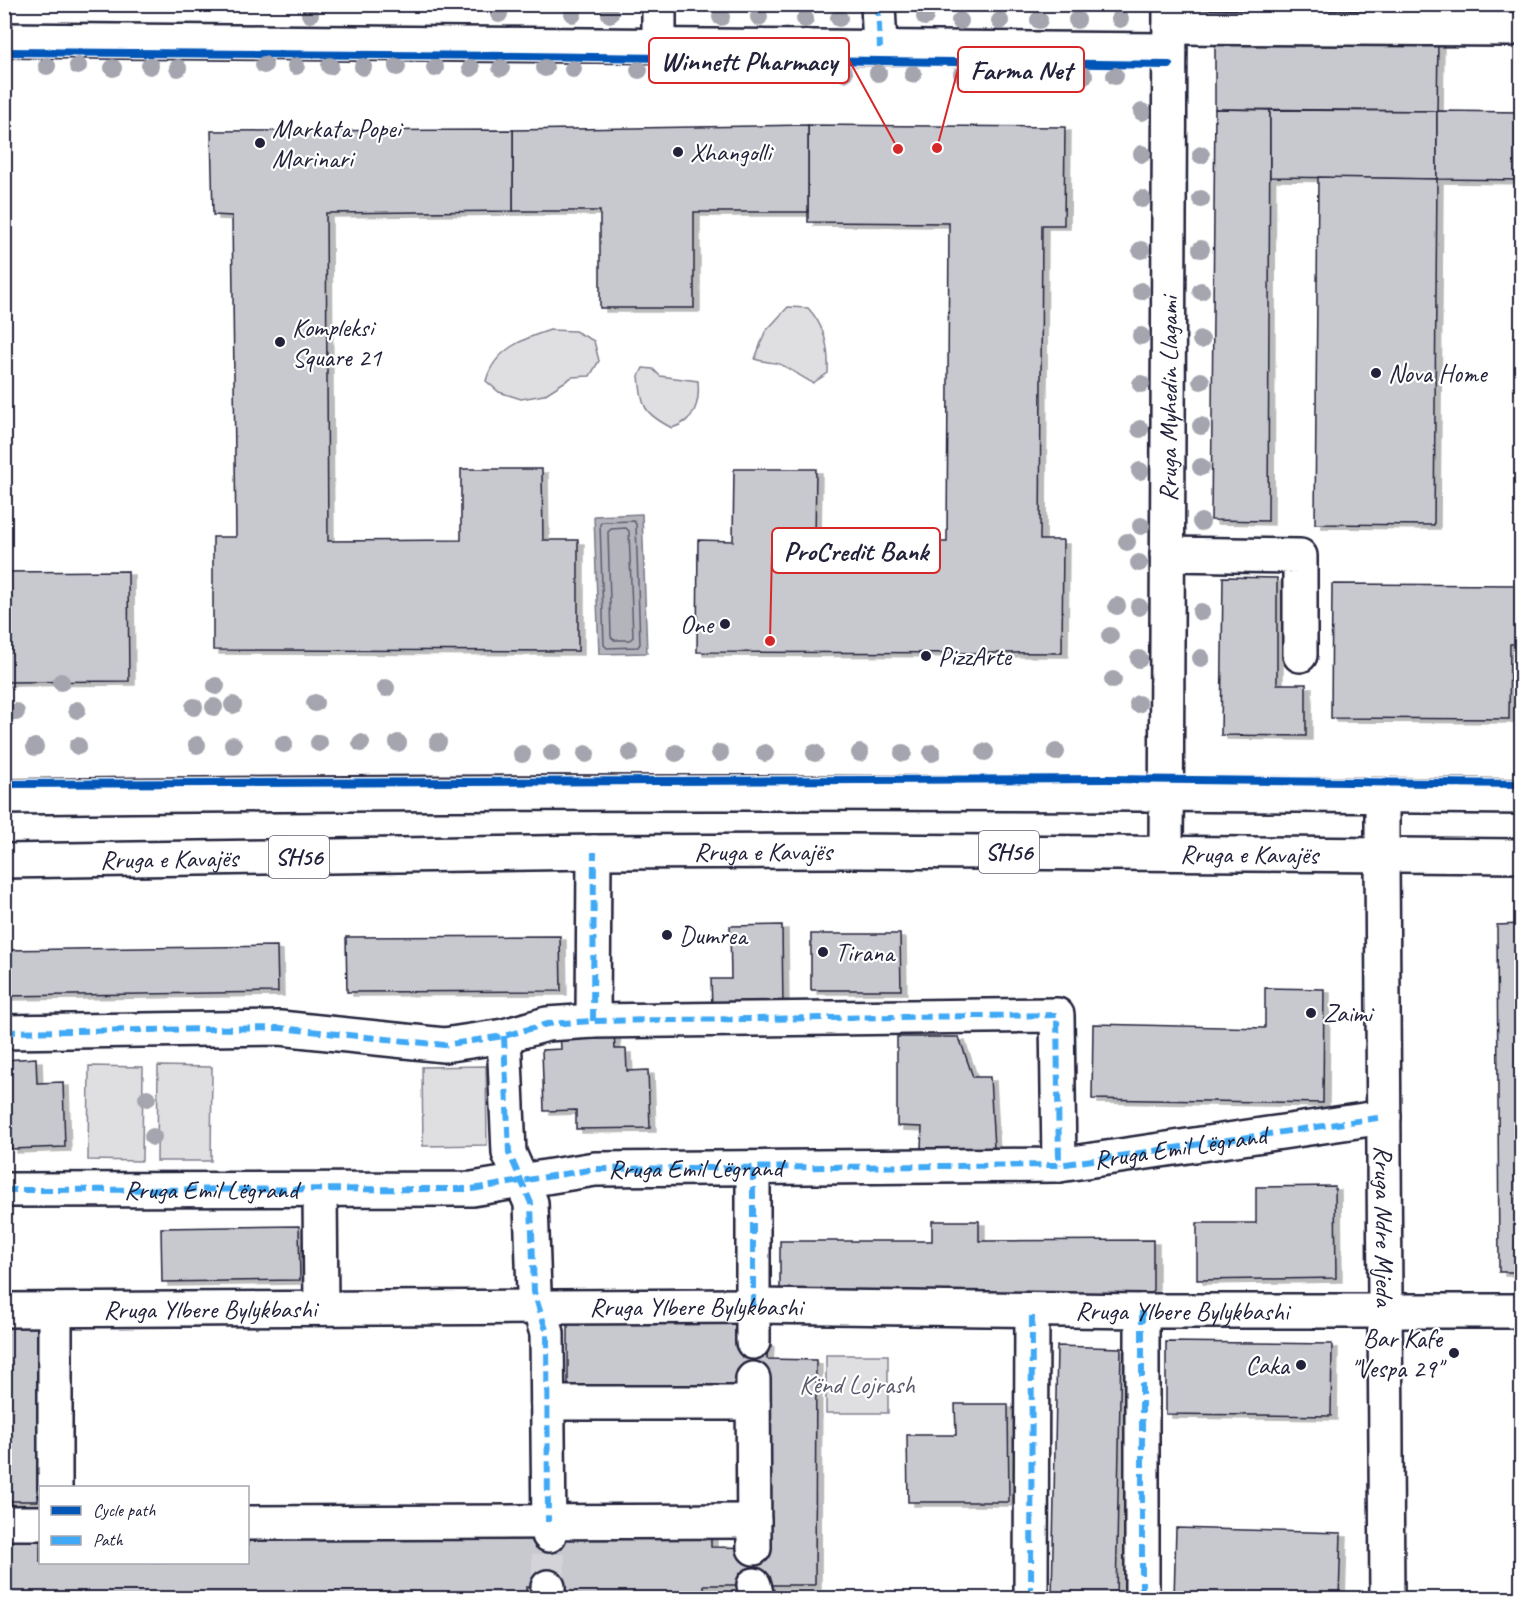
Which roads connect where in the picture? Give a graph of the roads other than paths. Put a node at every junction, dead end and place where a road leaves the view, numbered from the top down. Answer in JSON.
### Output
{"nodes":[{"id":1,"x":659,"y":4,"type":"edge"},
{"id":2,"x":878,"y":4,"type":"edge"},
{"id":3,"x":1170,"y":27,"type":"edge"},
{"id":4,"x":1510,"y":29,"type":"dead end"},
{"id":5,"x":4,"y":40,"type":"edge"},
{"id":6,"x":659,"y":45,"type":"junction"},
{"id":7,"x":880,"y":48,"type":"junction"},
{"id":8,"x":1167,"y":554,"type":"junction"},
{"id":9,"x":1300,"y":655,"type":"dead end"},
{"id":10,"x":1166,"y":794,"type":"junction"},
{"id":11,"x":1382,"y":796,"type":"junction"},
{"id":12,"x":1521,"y":796,"type":"edge"},
{"id":13,"x":4,"y":797,"type":"edge"},
{"id":14,"x":594,"y":852,"type":"junction"},
{"id":15,"x":1166,"y":854,"type":"junction"},
{"id":16,"x":1382,"y":855,"type":"junction"},
{"id":17,"x":1521,"y":856,"type":"edge"},
{"id":18,"x":4,"y":861,"type":"edge"},
{"id":19,"x":593,"y":1022,"type":"junction"},
{"id":20,"x":4,"y":1032,"type":"edge"},
{"id":21,"x":504,"y":1036,"type":"junction"},
{"id":22,"x":1384,"y":1117,"type":"junction"},
{"id":23,"x":1059,"y":1165,"type":"junction"},
{"id":24,"x":753,"y":1169,"type":"junction"},
{"id":25,"x":520,"y":1181,"type":"junction"},
{"id":26,"x":4,"y":1190,"type":"edge"},
{"id":27,"x":320,"y":1190,"type":"junction"},
{"id":28,"x":753,"y":1306,"type":"junction"},
{"id":29,"x":538,"y":1307,"type":"junction"},
{"id":30,"x":321,"y":1308,"type":"junction"},
{"id":31,"x":4,"y":1310,"type":"edge"},
{"id":32,"x":55,"y":1310,"type":"junction"},
{"id":33,"x":1032,"y":1310,"type":"junction"},
{"id":34,"x":1142,"y":1311,"type":"junction"},
{"id":35,"x":1385,"y":1311,"type":"junction"},
{"id":36,"x":1521,"y":1311,"type":"edge"},
{"id":37,"x":753,"y":1342,"type":"dead end"},
{"id":38,"x":548,"y":1404,"type":"junction"},
{"id":39,"x":55,"y":1486,"type":"edge"},
{"id":40,"x":4,"y":1523,"type":"edge"},
{"id":41,"x":39,"y":1523,"type":"edge"},
{"id":42,"x":249,"y":1523,"type":"edge"},
{"id":43,"x":548,"y":1529,"type":"junction"},
{"id":44,"x":1031,"y":1599,"type":"edge"},
{"id":45,"x":1142,"y":1599,"type":"edge"},
{"id":46,"x":1387,"y":1599,"type":"edge"}],
"edges":[{"from":1,"to":6,"type":"street"},
{"from":2,"to":7,"type":"street"},
{"from":3,"to":4,"type":"street"},
{"from":3,"to":7,"type":"street"},
{"from":3,"to":8,"type":"street","name":"Rruga Myhedin Llagami"},
{"from":5,"to":6,"type":"street"},
{"from":6,"to":7,"type":"street"},
{"from":8,"to":9,"type":"street"},
{"from":8,"to":10,"type":"street","name":"Rruga Myhedin Llagami"},
{"from":10,"to":11,"type":"street","number":"SH56"},
{"from":10,"to":13,"type":"street","number":"SH56"},
{"from":10,"to":15,"type":"street","name":"Rruga Myhedin Llagami"},
{"from":11,"to":12,"type":"street","number":"SH56"},
{"from":11,"to":16,"type":"street","name":"Rruga Ndre Mjeda"},
{"from":14,"to":15,"type":"street","name":"Rruga e Kavajës","number":"SH56"},
{"from":14,"to":18,"type":"street","name":"Rruga e Kavajës","number":"SH56"},
{"from":14,"to":19,"type":"street"},
{"from":15,"to":16,"type":"street","name":"Rruga e Kavajës","number":"SH56"},
{"from":16,"to":17,"type":"street","name":"Rruga e Kavajës","number":"SH56"},
{"from":16,"to":22,"type":"street","name":"Rruga Ndre Mjeda"},
{"from":19,"to":21,"type":"street"},
{"from":19,"to":23,"type":"street"},
{"from":20,"to":21,"type":"street"},
{"from":21,"to":25,"type":"street"},
{"from":22,"to":23,"type":"street","name":"Rruga Emil Lëgrand"},
{"from":22,"to":35,"type":"street","name":"Rruga Ndre Mjeda"},
{"from":23,"to":24,"type":"street","name":"Rruga Emil Lëgrand"},
{"from":24,"to":25,"type":"street","name":"Rruga Emil Lëgrand"},
{"from":24,"to":28,"type":"street"},
{"from":25,"to":27,"type":"street","name":"Rruga Emil Lëgrand"},
{"from":25,"to":29,"type":"street"},
{"from":26,"to":27,"type":"street","name":"Rruga Emil Lëgrand"},
{"from":27,"to":30,"type":"street"},
{"from":28,"to":29,"type":"street","name":"Rruga Ylbere Bylykbashi"},
{"from":28,"to":33,"type":"street","name":"Rruga Ylbere Bylykbashi"},
{"from":28,"to":37,"type":"street"},
{"from":29,"to":30,"type":"street","name":"Rruga Ylbere Bylykbashi"},
{"from":29,"to":38,"type":"street"},
{"from":30,"to":32,"type":"street","name":"Rruga Ylbere Bylykbashi"},
{"from":31,"to":32,"type":"street","name":"Rruga Ylbere Bylykbashi"},
{"from":32,"to":39,"type":"street"},
{"from":33,"to":34,"type":"street","name":"Rruga Ylbere Bylykbashi"},
{"from":33,"to":44,"type":"street"},
{"from":34,"to":35,"type":"street","name":"Rruga Ylbere Bylykbashi"},
{"from":34,"to":45,"type":"street"},
{"from":35,"to":36,"type":"street","name":"Rruga Ylbere Bylykbashi"},
{"from":35,"to":46,"type":"street","name":"Rruga Ndre Mjeda"},
{"from":38,"to":43,"type":"street"},
{"from":38,"to":43,"type":"street"},
{"from":40,"to":41,"type":"street"},
{"from":42,"to":43,"type":"street"}]}
